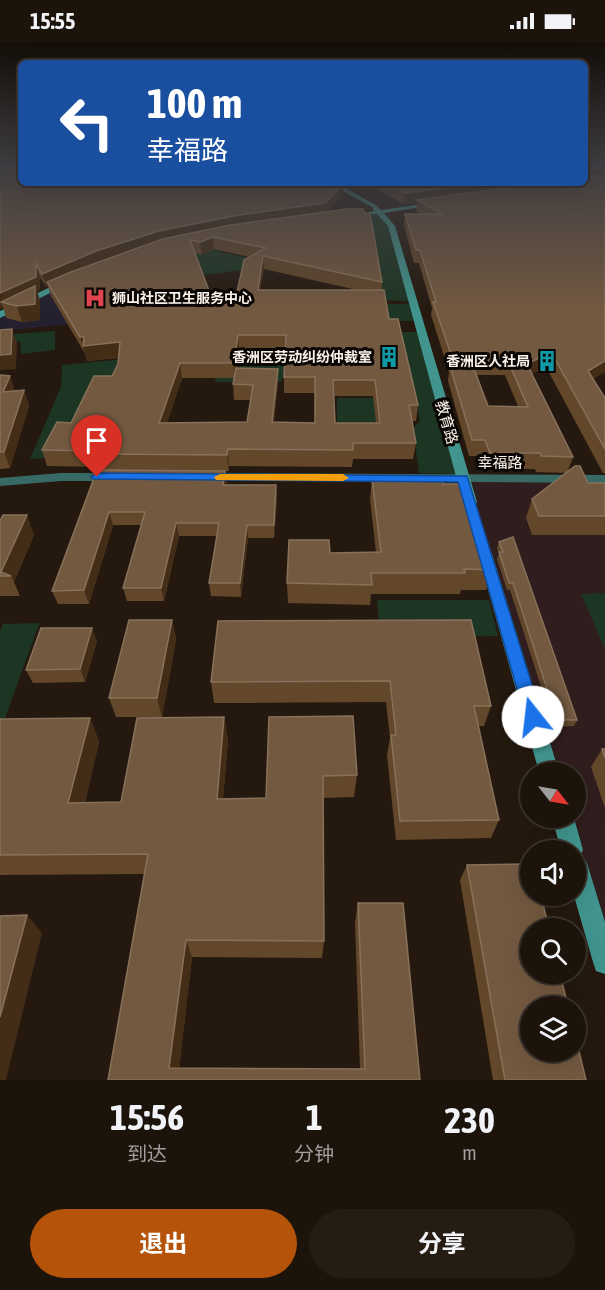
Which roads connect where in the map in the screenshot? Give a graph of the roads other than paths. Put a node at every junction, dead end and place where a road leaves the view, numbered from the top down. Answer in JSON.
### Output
{"nodes":[{"id":1,"x":383,"y":215,"type":"edge"},
{"id":2,"x":78,"y":278,"type":"edge"},
{"id":3,"x":0,"y":315,"type":"edge"},
{"id":4,"x":129,"y":477,"type":"edge"},
{"id":5,"x":197,"y":477,"type":"edge"},
{"id":6,"x":463,"y":478,"type":"junction"},
{"id":7,"x":605,"y":479,"type":"edge"},
{"id":8,"x":0,"y":482,"type":"edge"},
{"id":9,"x":473,"y":511,"type":"edge"},
{"id":10,"x":482,"y":544,"type":"edge"},
{"id":11,"x":546,"y":762,"type":"edge"},
{"id":12,"x":586,"y":897,"type":"edge"},
{"id":13,"x":605,"y":962,"type":"edge"}],
"edges":[{"from":1,"to":6,"type":"street","name":"教育路"},
{"from":2,"to":3,"type":"street"},
{"from":4,"to":8,"type":"street"},
{"from":5,"to":6,"type":"street","name":"幸福路"},
{"from":6,"to":7,"type":"street","name":"幸福路"},
{"from":6,"to":9,"type":"street","name":"教育路"},
{"from":10,"to":11,"type":"street"},
{"from":12,"to":13,"type":"street"}]}
